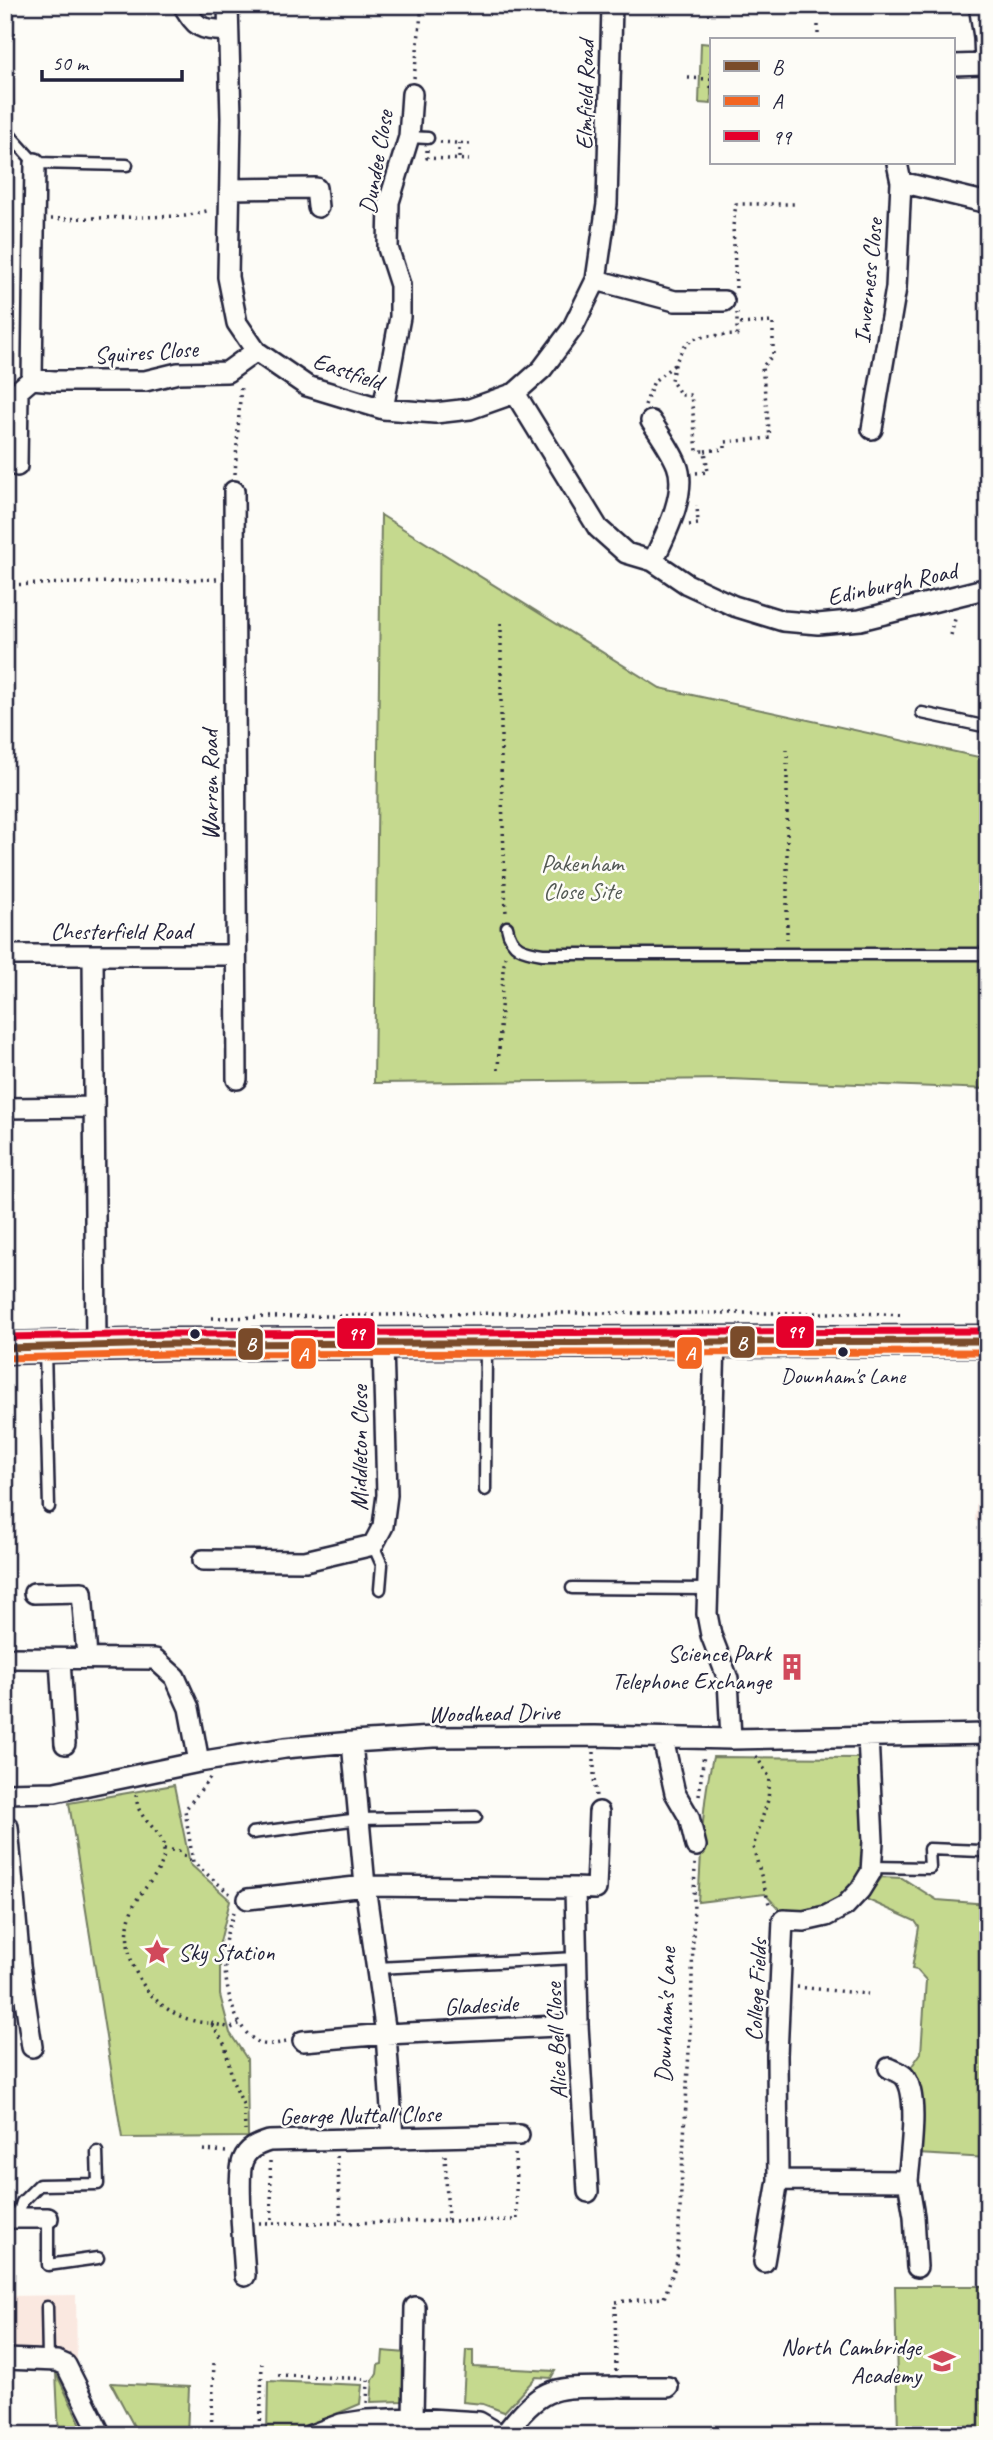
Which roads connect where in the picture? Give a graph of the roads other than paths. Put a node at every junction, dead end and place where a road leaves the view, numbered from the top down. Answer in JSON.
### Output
{"nodes":[{"id":1,"x":183,"y":5,"type":"edge"},
{"id":2,"x":228,"y":5,"type":"edge"},
{"id":3,"x":612,"y":5,"type":"edge"},
{"id":4,"x":979,"y":5,"type":"edge"},
{"id":5,"x":228,"y":31,"type":"junction"},
{"id":6,"x":954,"y":65,"type":"edge"},
{"id":7,"x":6,"y":89,"type":"edge"},
{"id":8,"x":412,"y":94,"type":"road end"},
{"id":9,"x":35,"y":163,"type":"junction"},
{"id":10,"x":127,"y":164,"type":"dead end"},
{"id":11,"x":899,"y":172,"type":"edge"},
{"id":12,"x":607,"y":186,"type":"joint"},
{"id":13,"x":231,"y":189,"type":"junction"},
{"id":14,"x":988,"y":202,"type":"edge"},
{"id":15,"x":318,"y":207,"type":"dead end"},
{"id":16,"x":596,"y":279,"type":"junction"},
{"id":17,"x":732,"y":301,"type":"road end"},
{"id":18,"x":256,"y":351,"type":"junction"},
{"id":19,"x":32,"y":379,"type":"junction"},
{"id":20,"x":515,"y":393,"type":"junction"},
{"id":21,"x":383,"y":410,"type":"junction"},
{"id":22,"x":651,"y":421,"type":"road end"},
{"id":23,"x":872,"y":429,"type":"dead end"},
{"id":24,"x":17,"y":466,"type":"dead end"},
{"id":25,"x":234,"y":491,"type":"road end"},
{"id":26,"x":653,"y":561,"type":"junction"},
{"id":27,"x":988,"y":588,"type":"edge"},
{"id":28,"x":922,"y":713,"type":"dead end"},
{"id":29,"x":988,"y":727,"type":"edge"},
{"id":30,"x":507,"y":927,"type":"road end"},
{"id":31,"x":988,"y":954,"type":"edge"},
{"id":32,"x":5,"y":955,"type":"edge"},
{"id":33,"x":236,"y":955,"type":"junction"},
{"id":34,"x":93,"y":956,"type":"junction"},
{"id":35,"x":237,"y":1079,"type":"dead end"},
{"id":36,"x":94,"y":1107,"type":"junction"},
{"id":37,"x":5,"y":1108,"type":"edge"},
{"id":38,"x":715,"y":1341,"type":"junction"},
{"id":39,"x":988,"y":1341,"type":"edge"},
{"id":40,"x":487,"y":1342,"type":"junction"},
{"id":41,"x":383,"y":1344,"type":"junction"},
{"id":42,"x":96,"y":1346,"type":"junction"},
{"id":43,"x":45,"y":1347,"type":"junction"},
{"id":44,"x":5,"y":1348,"type":"edge"},
{"id":45,"x":485,"y":1490,"type":"dead end"},
{"id":46,"x":49,"y":1507,"type":"dead end"},
{"id":47,"x":373,"y":1545,"type":"junction"},
{"id":48,"x":203,"y":1560,"type":"dead end"},
{"id":49,"x":572,"y":1588,"type":"dead end"},
{"id":50,"x":380,"y":1589,"type":"dead end"},
{"id":51,"x":709,"y":1589,"type":"junction"},
{"id":52,"x":34,"y":1593,"type":"dead end"},
{"id":53,"x":87,"y":1657,"type":"junction"},
{"id":54,"x":5,"y":1658,"type":"edge"},
{"id":55,"x":61,"y":1659,"type":"junction"},
{"id":56,"x":988,"y":1734,"type":"edge"},
{"id":57,"x":868,"y":1736,"type":"junction"},
{"id":58,"x":663,"y":1739,"type":"junction"},
{"id":59,"x":738,"y":1739,"type":"junction"},
{"id":60,"x":352,"y":1742,"type":"junction"},
{"id":61,"x":65,"y":1744,"type":"dead end"},
{"id":62,"x":208,"y":1761,"type":"junction"},
{"id":63,"x":5,"y":1793,"type":"edge"},
{"id":64,"x":599,"y":1812,"type":"road end"},
{"id":65,"x":476,"y":1817,"type":"dead end"},
{"id":66,"x":359,"y":1819,"type":"junction"},
{"id":67,"x":8,"y":1827,"type":"dead end"},
{"id":68,"x":252,"y":1833,"type":"dead end"},
{"id":69,"x":696,"y":1846,"type":"road end"},
{"id":70,"x":981,"y":1851,"type":"dead end"},
{"id":71,"x":872,"y":1867,"type":"junction"},
{"id":72,"x":365,"y":1885,"type":"junction"},
{"id":73,"x":575,"y":1888,"type":"junction"},
{"id":74,"x":240,"y":1904,"type":"road end"},
{"id":75,"x":577,"y":1958,"type":"junction"},
{"id":76,"x":12,"y":1967,"type":"edge"},
{"id":77,"x":377,"y":1968,"type":"junction"},
{"id":78,"x":578,"y":2025,"type":"junction"},
{"id":79,"x":386,"y":2034,"type":"junction"},
{"id":80,"x":303,"y":2041,"type":"road end"},
{"id":81,"x":33,"y":2047,"type":"dead end"},
{"id":82,"x":889,"y":2067,"type":"dead end"},
{"id":83,"x":517,"y":2135,"type":"road end"},
{"id":84,"x":393,"y":2138,"type":"junction"},
{"id":85,"x":97,"y":2152,"type":"dead end"},
{"id":86,"x":778,"y":2180,"type":"junction"},
{"id":87,"x":908,"y":2181,"type":"junction"},
{"id":88,"x":589,"y":2192,"type":"dead end"},
{"id":89,"x":11,"y":2218,"type":"edge"},
{"id":90,"x":48,"y":2218,"type":"joint"},
{"id":91,"x":98,"y":2258,"type":"dead end"},
{"id":92,"x":764,"y":2262,"type":"dead end"},
{"id":93,"x":917,"y":2267,"type":"dead end"},
{"id":94,"x":246,"y":2276,"type":"dead end"},
{"id":95,"x":47,"y":2307,"type":"dead end"},
{"id":96,"x":415,"y":2307,"type":"dead end"},
{"id":97,"x":5,"y":2359,"type":"edge"},
{"id":98,"x":48,"y":2361,"type":"junction"},
{"id":99,"x":668,"y":2387,"type":"dead end"},
{"id":100,"x":413,"y":2418,"type":"junction"},
{"id":101,"x":101,"y":2435,"type":"edge"},
{"id":102,"x":311,"y":2435,"type":"edge"},
{"id":103,"x":503,"y":2435,"type":"edge"}],
"edges":[{"from":1,"to":5,"type":"street"},
{"from":2,"to":5,"type":"street","name":"Eastfield"},
{"from":3,"to":12,"type":"street","name":"Elmfield Road"},
{"from":4,"to":6,"type":"street"},
{"from":5,"to":13,"type":"street","name":"Eastfield"},
{"from":7,"to":9,"type":"lane"},
{"from":8,"to":21,"type":"street","name":"Dundee Close"},
{"from":9,"to":10,"type":"lane"},
{"from":9,"to":19,"type":"street"},
{"from":11,"to":14,"type":"street","name":"Inverness Close"},
{"from":11,"to":23,"type":"street","name":"Inverness Close"},
{"from":12,"to":16,"type":"street","name":"Eastfield"},
{"from":13,"to":15,"type":"street"},
{"from":13,"to":18,"type":"street","name":"Eastfield"},
{"from":16,"to":17,"type":"street"},
{"from":16,"to":20,"type":"street","name":"Eastfield"},
{"from":18,"to":19,"type":"street","name":"Squires Close"},
{"from":18,"to":21,"type":"street","name":"Eastfield"},
{"from":19,"to":24,"type":"street"},
{"from":20,"to":21,"type":"street","name":"Eastfield"},
{"from":20,"to":26,"type":"street"},
{"from":22,"to":26,"type":"street"},
{"from":25,"to":33,"type":"street","name":"Warren Road"},
{"from":26,"to":27,"type":"street","name":"Edinburgh Road"},
{"from":28,"to":29,"type":"lane"},
{"from":30,"to":31,"type":"lane"},
{"from":32,"to":34,"type":"street","name":"Chesterfield Road"},
{"from":33,"to":34,"type":"street","name":"Chesterfield Road"},
{"from":33,"to":35,"type":"street","name":"Warren Road"},
{"from":34,"to":36,"type":"street"},
{"from":36,"to":37,"type":"street"},
{"from":36,"to":42,"type":"street"},
{"from":38,"to":39,"type":"main road"},
{"from":38,"to":40,"type":"main road"},
{"from":38,"to":51,"type":"street"},
{"from":40,"to":41,"type":"main road"},
{"from":40,"to":45,"type":"lane"},
{"from":41,"to":42,"type":"main road"},
{"from":41,"to":47,"type":"street","name":"Middleton Close"},
{"from":42,"to":43,"type":"main road"},
{"from":43,"to":44,"type":"main road"},
{"from":43,"to":46,"type":"lane"},
{"from":47,"to":48,"type":"street","name":"Middleton Close"},
{"from":47,"to":50,"type":"lane"},
{"from":49,"to":51,"type":"lane"},
{"from":51,"to":59,"type":"street"},
{"from":52,"to":53,"type":"street"},
{"from":53,"to":55,"type":"street"},
{"from":53,"to":62,"type":"street"},
{"from":54,"to":55,"type":"street"},
{"from":55,"to":61,"type":"street"},
{"from":56,"to":57,"type":"street","name":"Woodhead Drive"},
{"from":57,"to":59,"type":"street","name":"Woodhead Drive"},
{"from":57,"to":71,"type":"street"},
{"from":58,"to":59,"type":"street","name":"Woodhead Drive"},
{"from":58,"to":60,"type":"street","name":"Woodhead Drive"},
{"from":58,"to":69,"type":"street"},
{"from":60,"to":62,"type":"street","name":"Woodhead Drive"},
{"from":60,"to":66,"type":"street"},
{"from":62,"to":63,"type":"street","name":"Woodhead Drive"},
{"from":64,"to":73,"type":"street"},
{"from":65,"to":66,"type":"lane"},
{"from":66,"to":68,"type":"lane"},
{"from":66,"to":72,"type":"street"},
{"from":67,"to":76,"type":"street"},
{"from":70,"to":71,"type":"lane"},
{"from":71,"to":86,"type":"street","name":"College Fields"},
{"from":72,"to":73,"type":"street"},
{"from":72,"to":74,"type":"street"},
{"from":72,"to":77,"type":"street"},
{"from":73,"to":75,"type":"street","name":"Alice Bell Close"},
{"from":75,"to":77,"type":"lane"},
{"from":75,"to":78,"type":"street","name":"Alice Bell Close"},
{"from":76,"to":81,"type":"street"},
{"from":77,"to":79,"type":"street"},
{"from":78,"to":79,"type":"street","name":"Gladeside"},
{"from":78,"to":88,"type":"street","name":"Alice Bell Close"},
{"from":79,"to":80,"type":"street","name":"Gladeside"},
{"from":79,"to":84,"type":"street"},
{"from":82,"to":87,"type":"street"},
{"from":83,"to":84,"type":"street","name":"George Nuttall Close"},
{"from":84,"to":94,"type":"street","name":"George Nuttall Close"},
{"from":85,"to":89,"type":"lane"},
{"from":86,"to":87,"type":"street"},
{"from":86,"to":92,"type":"street","name":"College Fields"},
{"from":87,"to":93,"type":"street"},
{"from":89,"to":90,"type":"street"},
{"from":90,"to":91,"type":"lane"},
{"from":95,"to":98,"type":"lane"},
{"from":96,"to":100,"type":"street"},
{"from":97,"to":98,"type":"street"},
{"from":98,"to":101,"type":"street"},
{"from":99,"to":103,"type":"street"},
{"from":100,"to":102,"type":"street"},
{"from":100,"to":103,"type":"street"}]}
